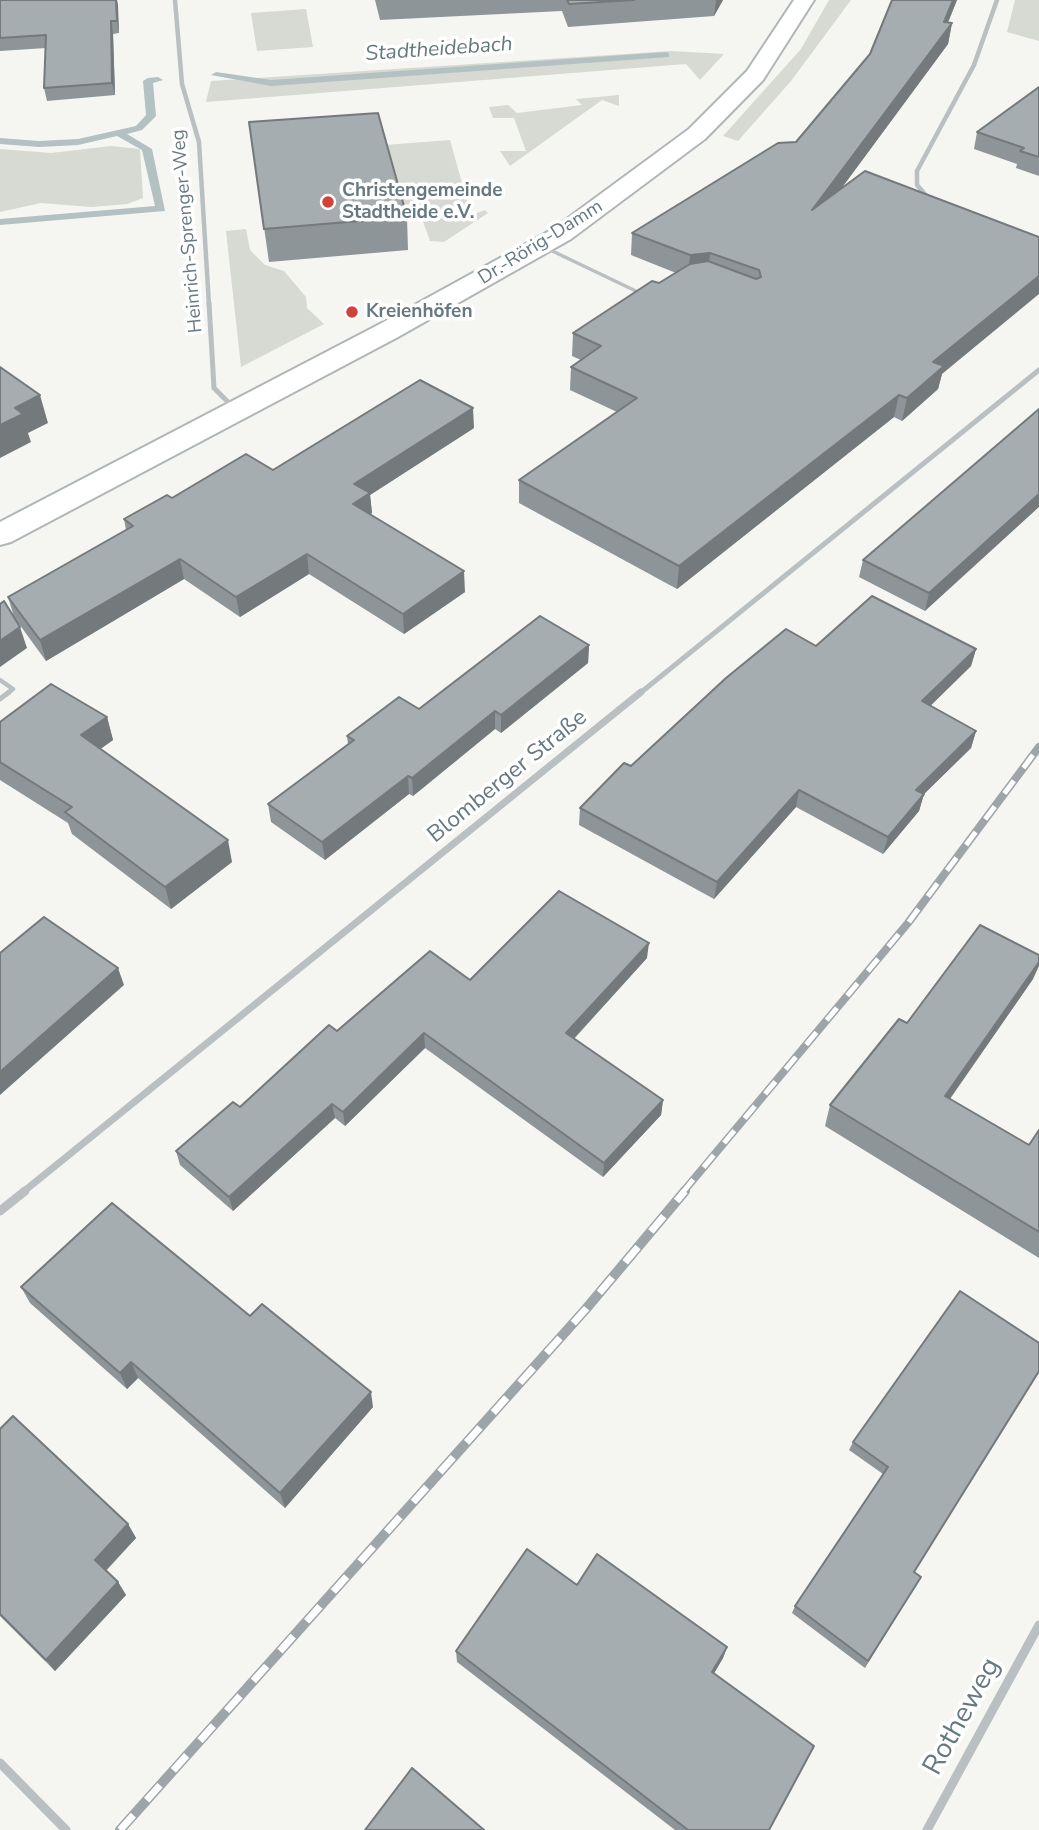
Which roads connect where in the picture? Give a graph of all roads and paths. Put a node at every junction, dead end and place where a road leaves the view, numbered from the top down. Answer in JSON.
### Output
{"nodes":[{"id":1,"x":175,"y":0,"type":"edge"},
{"id":2,"x":804,"y":0,"type":"edge"},
{"id":3,"x":997,"y":0,"type":"edge"},
{"id":4,"x":941,"y":206,"type":"edge"},
{"id":5,"x":542,"y":246,"type":"junction"},
{"id":6,"x":643,"y":295,"type":"edge"},
{"id":7,"x":1039,"y":370,"type":"edge"},
{"id":8,"x":237,"y":411,"type":"junction"},
{"id":9,"x":0,"y":535,"type":"edge"},
{"id":10,"x":0,"y":680,"type":"edge"},
{"id":11,"x":0,"y":699,"type":"edge"},
{"id":12,"x":0,"y":1211,"type":"edge"},
{"id":13,"x":1039,"y":1625,"type":"edge"},
{"id":14,"x":0,"y":1763,"type":"edge"},
{"id":15,"x":66,"y":1830,"type":"edge"},
{"id":16,"x":927,"y":1830,"type":"edge"}],
"edges":[{"from":1,"to":8,"type":"street","name":"Heinrich-Sprenger-Weg"},
{"from":2,"to":5,"type":"street","name":"Dr.-Rörig-Damm"},
{"from":3,"to":4,"type":"street"},
{"from":5,"to":6,"type":"lane"},
{"from":5,"to":8,"type":"street","name":"Dr.-Rörig-Damm"},
{"from":7,"to":12,"type":"street","name":"Blomberger Straße"},
{"from":8,"to":9,"type":"street","name":"Dr.-Rörig-Damm"},
{"from":10,"to":11,"type":"lane"},
{"from":13,"to":16,"type":"street","name":"Rotheweg"},
{"from":14,"to":15,"type":"street"}]}
